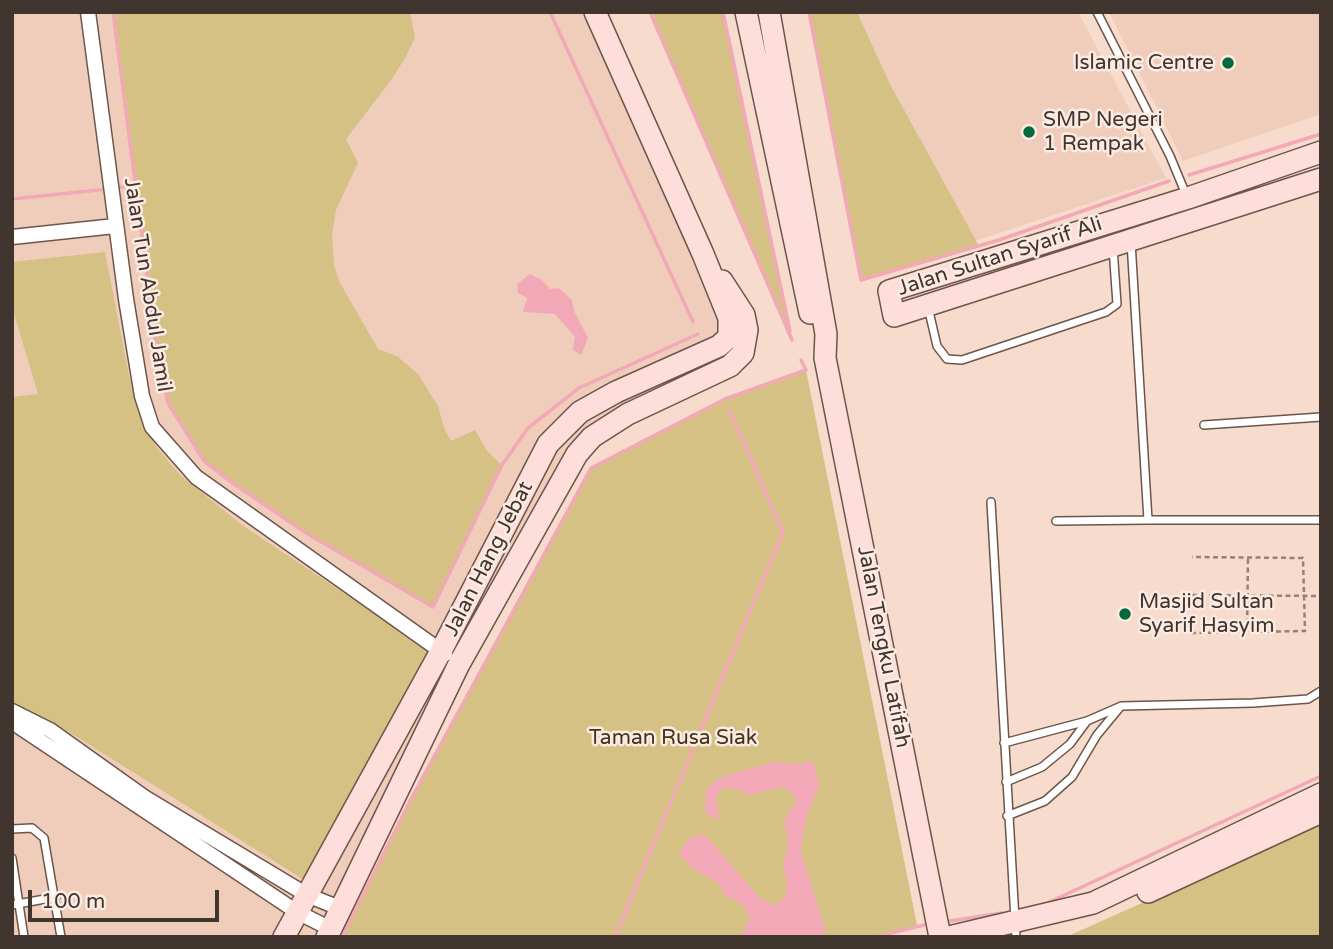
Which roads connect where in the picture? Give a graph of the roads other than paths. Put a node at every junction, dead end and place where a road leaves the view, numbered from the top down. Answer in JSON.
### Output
{"nodes":[{"id":1,"x":88,"y":12,"type":"edge"},
{"id":2,"x":595,"y":12,"type":"edge"},
{"id":3,"x":746,"y":12,"type":"edge"},
{"id":4,"x":769,"y":12,"type":"edge"},
{"id":5,"x":1097,"y":12,"type":"edge"},
{"id":6,"x":1321,"y":152,"type":"edge"},
{"id":7,"x":1321,"y":179,"type":"edge"},
{"id":8,"x":1188,"y":198,"type":"junction"},
{"id":9,"x":115,"y":226,"type":"junction"},
{"id":10,"x":12,"y":237,"type":"edge"},
{"id":11,"x":1122,"y":244,"type":"junction"},
{"id":12,"x":703,"y":254,"type":"junction"},
{"id":13,"x":928,"y":306,"type":"junction"},
{"id":14,"x":825,"y":358,"type":"junction"},
{"id":15,"x":1321,"y":417,"type":"edge"},
{"id":16,"x":1203,"y":425,"type":"dead end"},
{"id":17,"x":991,"y":502,"type":"dead end"},
{"id":18,"x":1148,"y":520,"type":"junction"},
{"id":19,"x":1321,"y":520,"type":"edge"},
{"id":20,"x":1056,"y":521,"type":"dead end"},
{"id":21,"x":441,"y":651,"type":"junction"},
{"id":22,"x":459,"y":664,"type":"junction"},
{"id":23,"x":1321,"y":691,"type":"edge"},
{"id":24,"x":1121,"y":706,"type":"junction"},
{"id":25,"x":12,"y":711,"type":"edge"},
{"id":26,"x":12,"y":722,"type":"edge"},
{"id":27,"x":1087,"y":722,"type":"junction"},
{"id":28,"x":1004,"y":743,"type":"junction"},
{"id":29,"x":1006,"y":782,"type":"junction"},
{"id":30,"x":1321,"y":794,"type":"edge"},
{"id":31,"x":1321,"y":812,"type":"edge"},
{"id":32,"x":1007,"y":816,"type":"junction"},
{"id":33,"x":12,"y":829,"type":"edge"},
{"id":34,"x":12,"y":859,"type":"edge"},
{"id":35,"x":56,"y":897,"type":"junction"},
{"id":36,"x":15,"y":904,"type":"edge"},
{"id":37,"x":302,"y":904,"type":"junction"},
{"id":38,"x":342,"y":909,"type":"junction"},
{"id":39,"x":938,"y":928,"type":"edge"},
{"id":40,"x":1017,"y":932,"type":"edge"},
{"id":41,"x":329,"y":933,"type":"edge"},
{"id":42,"x":24,"y":937,"type":"edge"},
{"id":43,"x":61,"y":937,"type":"edge"},
{"id":44,"x":285,"y":937,"type":"edge"},
{"id":45,"x":949,"y":937,"type":"edge"}],
"edges":[{"from":1,"to":9,"type":"street","name":"Jalan Tun Abdul Jamil"},
{"from":2,"to":12,"type":"street","name":"Jalan Hang Jebat"},
{"from":3,"to":14,"type":"street","name":"Jalan Tengku Latifah"},
{"from":4,"to":14,"type":"street","name":"Jalan Tengku Latifah"},
{"from":5,"to":8,"type":"lane"},
{"from":6,"to":8,"type":"street","name":"Jalan Sultan Syarif Ali"},
{"from":7,"to":11,"type":"street","name":"Jalan Sultan Syarif Ali"},
{"from":8,"to":13,"type":"street","name":"Jalan Sultan Syarif Ali"},
{"from":9,"to":10,"type":"street"},
{"from":9,"to":21,"type":"street","name":"Jalan Tun Abdul Jamil"},
{"from":11,"to":13,"type":"street","name":"Jalan Sultan Syarif Ali"},
{"from":11,"to":13,"type":"lane"},
{"from":11,"to":18,"type":"lane"},
{"from":12,"to":21,"type":"street","name":"Jalan Hang Jebat"},
{"from":12,"to":22,"type":"street","name":"Jalan Hang Jebat"},
{"from":14,"to":39,"type":"street","name":"Jalan Tengku Latifah"},
{"from":15,"to":16,"type":"lane"},
{"from":17,"to":28,"type":"lane"},
{"from":18,"to":19,"type":"lane"},
{"from":18,"to":20,"type":"lane"},
{"from":21,"to":22,"type":"street","name":"Jalan Tun Abdul Jamil"},
{"from":21,"to":37,"type":"street","name":"Jalan Hang Jebat"},
{"from":22,"to":38,"type":"street","name":"Jalan Hang Jebat"},
{"from":23,"to":24,"type":"lane"},
{"from":24,"to":27,"type":"lane"},
{"from":24,"to":32,"type":"lane"},
{"from":25,"to":37,"type":"street"},
{"from":26,"to":37,"type":"street"},
{"from":27,"to":28,"type":"lane"},
{"from":27,"to":29,"type":"lane"},
{"from":28,"to":29,"type":"lane"},
{"from":29,"to":32,"type":"lane"},
{"from":30,"to":40,"type":"street"},
{"from":31,"to":40,"type":"street"},
{"from":32,"to":40,"type":"lane"},
{"from":33,"to":35,"type":"lane"},
{"from":34,"to":36,"type":"lane"},
{"from":35,"to":36,"type":"lane"},
{"from":35,"to":43,"type":"lane"},
{"from":36,"to":42,"type":"lane"},
{"from":37,"to":38,"type":"street"},
{"from":37,"to":41,"type":"street"},
{"from":37,"to":44,"type":"street","name":"Jalan Hang Jebat"},
{"from":38,"to":41,"type":"street","name":"Jalan Hang Jebat"},
{"from":40,"to":45,"type":"street"}]}
